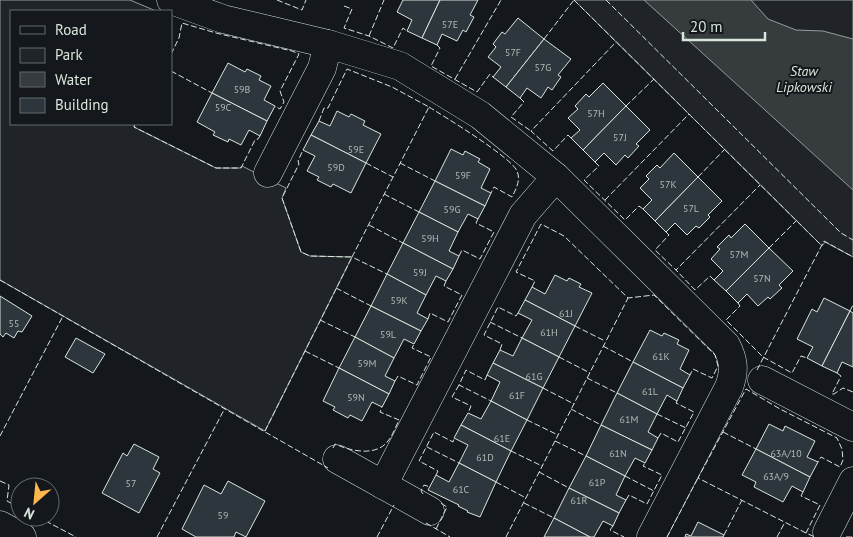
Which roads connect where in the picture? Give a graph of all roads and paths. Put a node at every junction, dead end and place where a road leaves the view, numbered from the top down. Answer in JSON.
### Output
{"nodes":[{"id":1,"x":171,"y":0,"type":"edge"},
{"id":2,"x":226,"y":10,"type":"edge"},
{"id":3,"x":328,"y":44,"type":"junction"},
{"id":4,"x":268,"y":173,"type":"dead end"},
{"id":5,"x":556,"y":177,"type":"junction"},
{"id":6,"x":762,"y":380,"type":"dead end"},
{"id":7,"x":853,"y":427,"type":"edge"},
{"id":8,"x":337,"y":459,"type":"dead end"},
{"id":9,"x":853,"y":481,"type":"edge"},
{"id":10,"x":383,"y":485,"type":"junction"},
{"id":11,"x":430,"y":511,"type":"dead end"},
{"id":12,"x":0,"y":526,"type":"edge"},
{"id":13,"x":827,"y":532,"type":"dead end"},
{"id":14,"x":22,"y":537,"type":"edge"},
{"id":15,"x":651,"y":537,"type":"edge"}],
"edges":[{"from":1,"to":2,"type":"street"},
{"from":2,"to":3,"type":"street"},
{"from":3,"to":4,"type":"street"},
{"from":3,"to":5,"type":"street"},
{"from":5,"to":10,"type":"street"},
{"from":5,"to":15,"type":"street"},
{"from":6,"to":7,"type":"street"},
{"from":8,"to":10,"type":"street"},
{"from":9,"to":13,"type":"street"},
{"from":10,"to":11,"type":"street"},
{"from":12,"to":14,"type":"street"}]}
